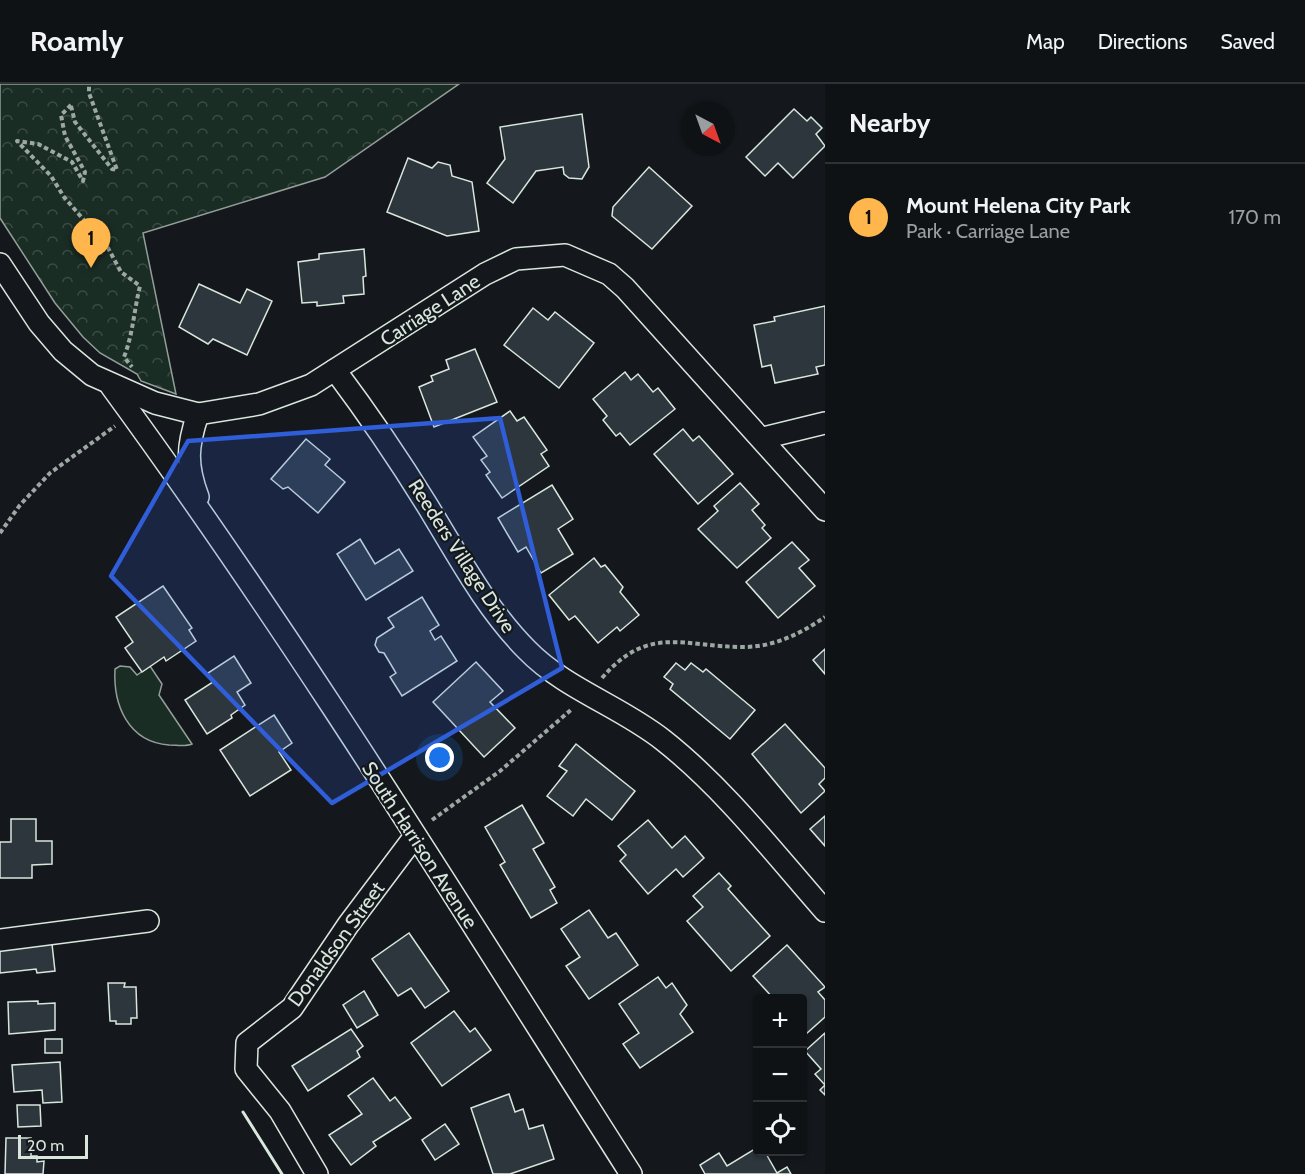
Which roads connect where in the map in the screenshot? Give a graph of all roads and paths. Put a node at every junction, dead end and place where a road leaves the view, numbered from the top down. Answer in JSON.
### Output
{"nodes":[{"id":1,"x":89,"y":84,"type":"edge"},
{"id":2,"x":0,"y":264,"type":"edge"},
{"id":3,"x":335,"y":370,"type":"junction"},
{"id":4,"x":110,"y":384,"type":"junction"},
{"id":5,"x":155,"y":403,"type":"junction"},
{"id":6,"x":198,"y":414,"type":"junction"},
{"id":7,"x":121,"y":421,"type":"dead end"},
{"id":8,"x":825,"y":423,"type":"edge"},
{"id":9,"x":763,"y":438,"type":"junction"},
{"id":10,"x":825,"y":510,"type":"edge"},
{"id":11,"x":206,"y":517,"type":"junction"},
{"id":12,"x":0,"y":533,"type":"edge"},
{"id":13,"x":415,"y":836,"type":"junction"},
{"id":14,"x":825,"y":910,"type":"edge"},
{"id":15,"x":148,"y":921,"type":"dead end"},
{"id":16,"x":0,"y":940,"type":"edge"},
{"id":17,"x":317,"y":1174,"type":"edge"},
{"id":18,"x":631,"y":1174,"type":"edge"}],
"edges":[{"from":1,"to":5,"type":"path"},
{"from":2,"to":4,"type":"street","name":"Carriage Lane"},
{"from":3,"to":6,"type":"street","name":"Carriage Lane"},
{"from":3,"to":9,"type":"street","name":"Carriage Lane"},
{"from":3,"to":14,"type":"street","name":"Reeders Village Drive"},
{"from":4,"to":5,"type":"street","name":"Carriage Lane"},
{"from":4,"to":11,"type":"street","name":"South Harrison Avenue"},
{"from":5,"to":6,"type":"street","name":"Carriage Lane"},
{"from":6,"to":11,"type":"street","name":"South Harrison Avenue"},
{"from":7,"to":12,"type":"path"},
{"from":8,"to":9,"type":"street"},
{"from":9,"to":10,"type":"street","name":"Carriage Lane"},
{"from":11,"to":13,"type":"street","name":"South Harrison Avenue"},
{"from":13,"to":17,"type":"street","name":"Donaldson Street"},
{"from":13,"to":18,"type":"street","name":"South Harrison Avenue"},
{"from":15,"to":16,"type":"street"}]}
